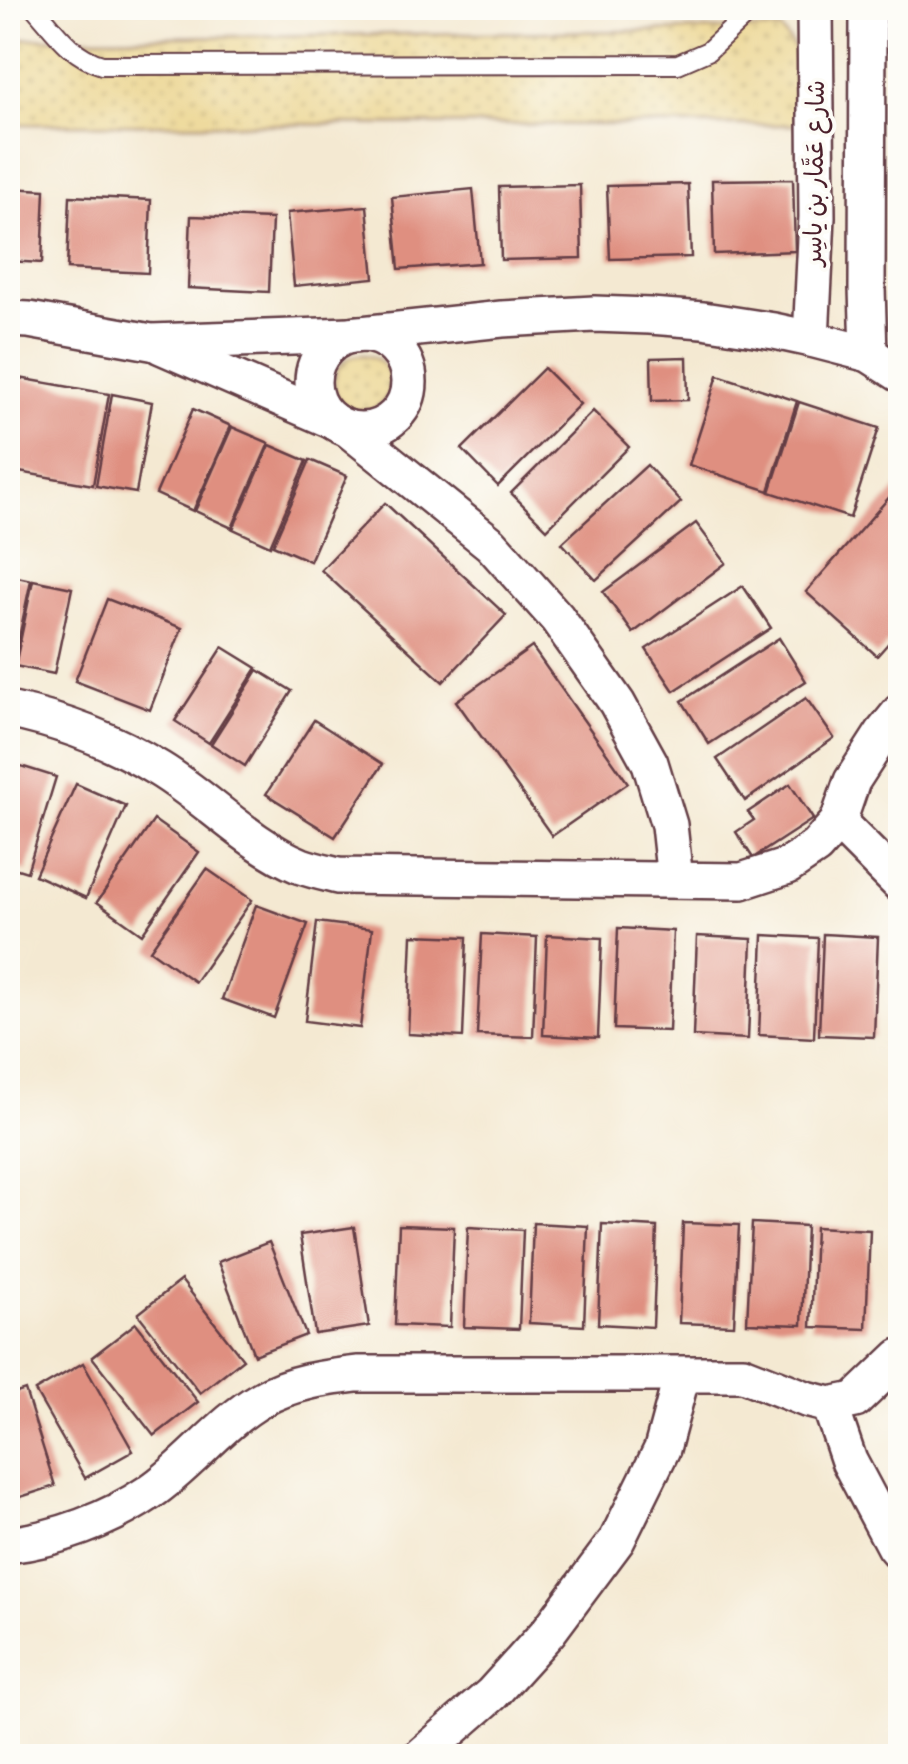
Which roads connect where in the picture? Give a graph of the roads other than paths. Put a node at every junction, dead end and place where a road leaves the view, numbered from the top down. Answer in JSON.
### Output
{"nodes":[{"id":1,"x":35,"y":8,"type":"edge"},
{"id":2,"x":754,"y":8,"type":"edge"},
{"id":3,"x":815,"y":8,"type":"edge"},
{"id":4,"x":868,"y":8,"type":"edge"},
{"id":5,"x":816,"y":216,"type":"junction"},
{"id":6,"x":867,"y":219,"type":"junction"},
{"id":7,"x":8,"y":319,"type":"edge"},
{"id":8,"x":497,"y":319,"type":"junction"},
{"id":9,"x":351,"y":335,"type":"junction"},
{"id":10,"x":810,"y":339,"type":"junction"},
{"id":11,"x":151,"y":342,"type":"junction"},
{"id":12,"x":870,"y":354,"type":"junction"},
{"id":13,"x":900,"y":374,"type":"edge"},
{"id":14,"x":407,"y":396,"type":"junction"},
{"id":15,"x":340,"y":424,"type":"junction"},
{"id":16,"x":446,"y":509,"type":"junction"},
{"id":17,"x":8,"y":710,"type":"edge"},
{"id":18,"x":900,"y":712,"type":"edge"},
{"id":19,"x":838,"y":822,"type":"junction"},
{"id":20,"x":675,"y":880,"type":"junction"},
{"id":21,"x":900,"y":884,"type":"edge"},
{"id":22,"x":900,"y":1357,"type":"edge"},
{"id":23,"x":682,"y":1374,"type":"junction"},
{"id":24,"x":830,"y":1405,"type":"junction"},
{"id":25,"x":8,"y":1545,"type":"edge"},
{"id":26,"x":900,"y":1553,"type":"edge"},
{"id":27,"x":421,"y":1756,"type":"edge"}],
"edges":[{"from":1,"to":2,"type":"lane"},
{"from":3,"to":5,"type":"street","name":"شارع عَمَّار بن ياسِر"},
{"from":4,"to":6,"type":"street","name":"شارع عَمَّار بن ياسِر"},
{"from":5,"to":6,"type":"street"},
{"from":5,"to":10,"type":"street","name":"شارع عَمَّار بن ياسِر"},
{"from":6,"to":12,"type":"street","name":"شارع عَمَّار بن ياسِر"},
{"from":7,"to":11,"type":"street"},
{"from":8,"to":9,"type":"street"},
{"from":8,"to":10,"type":"street"},
{"from":8,"to":14,"type":"street"},
{"from":9,"to":11,"type":"street"},
{"from":9,"to":14,"type":"street"},
{"from":9,"to":15,"type":"street"},
{"from":10,"to":12,"type":"street"},
{"from":11,"to":15,"type":"street"},
{"from":12,"to":13,"type":"street"},
{"from":14,"to":15,"type":"street"},
{"from":14,"to":16,"type":"street"},
{"from":15,"to":16,"type":"street"},
{"from":16,"to":20,"type":"street"},
{"from":17,"to":20,"type":"street"},
{"from":18,"to":19,"type":"street"},
{"from":19,"to":20,"type":"street"},
{"from":19,"to":21,"type":"street"},
{"from":22,"to":24,"type":"street"},
{"from":23,"to":24,"type":"street"},
{"from":23,"to":25,"type":"street"},
{"from":23,"to":27,"type":"street"},
{"from":24,"to":26,"type":"street"}]}
